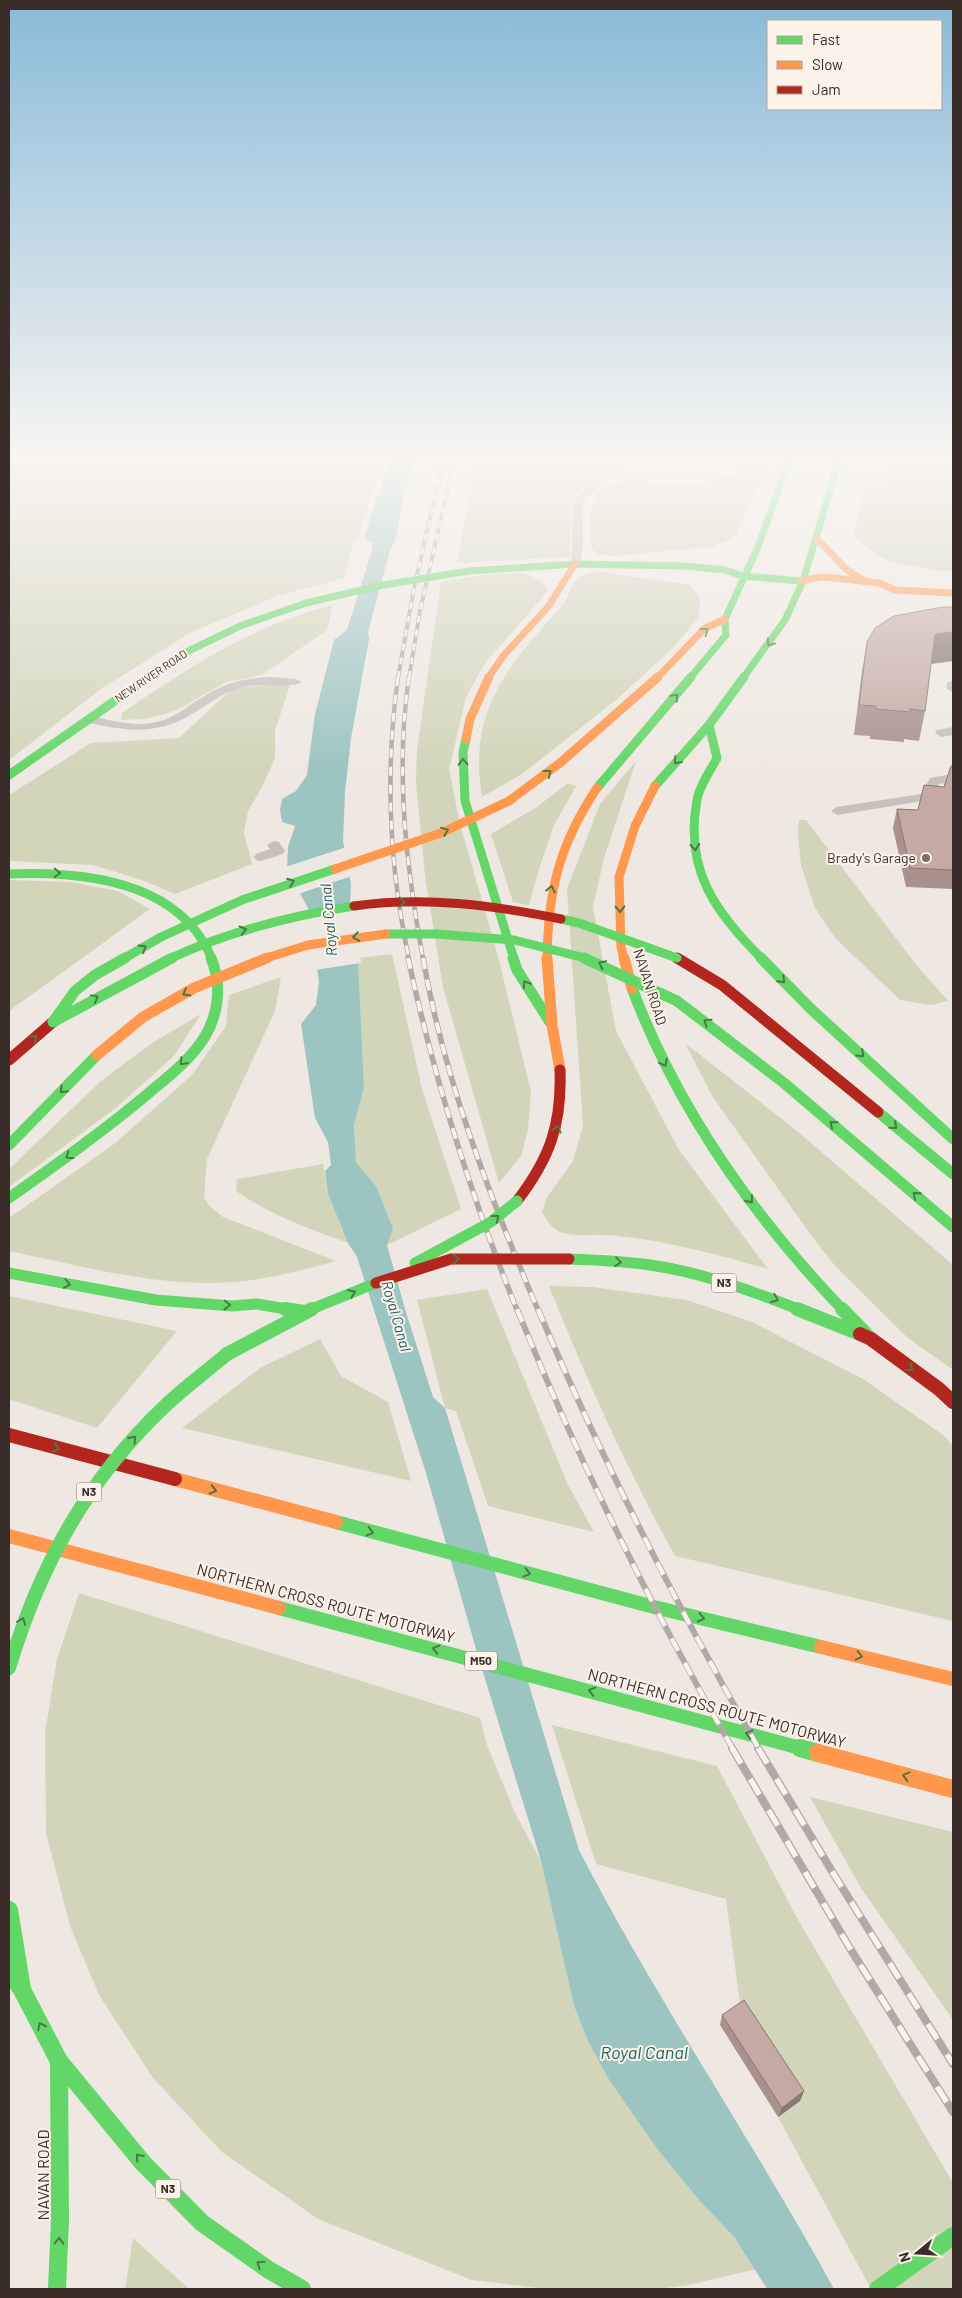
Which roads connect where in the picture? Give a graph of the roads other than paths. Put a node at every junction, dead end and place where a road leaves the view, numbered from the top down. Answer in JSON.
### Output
{"nodes":[{"id":1,"x":576,"y":560,"type":"edge"},
{"id":2,"x":678,"y":560,"type":"edge"},
{"id":3,"x":751,"y":560,"type":"edge"},
{"id":4,"x":810,"y":560,"type":"edge"},
{"id":5,"x":838,"y":560,"type":"edge"},
{"id":6,"x":575,"y":564,"type":"junction"},
{"id":7,"x":654,"y":566,"type":"junction"},
{"id":8,"x":518,"y":567,"type":"junction"},
{"id":9,"x":743,"y":576,"type":"junction"},
{"id":10,"x":678,"y":578,"type":"dead end"},
{"id":11,"x":803,"y":581,"type":"junction"},
{"id":12,"x":865,"y":581,"type":"junction"},
{"id":13,"x":554,"y":582,"type":"junction"},
{"id":14,"x":720,"y":582,"type":"dead end"},
{"id":15,"x":820,"y":589,"type":"dead end"},
{"id":16,"x":895,"y":590,"type":"junction"},
{"id":17,"x":953,"y":593,"type":"edge"},
{"id":18,"x":880,"y":596,"type":"dead end"},
{"id":19,"x":725,"y":619,"type":"junction"},
{"id":20,"x":296,"y":682,"type":"dead end"},
{"id":21,"x":953,"y":683,"type":"edge"},
{"id":22,"x":953,"y":688,"type":"edge"},
{"id":23,"x":89,"y":719,"type":"junction"},
{"id":24,"x":709,"y":725,"type":"junction"},
{"id":25,"x":953,"y":731,"type":"edge"},
{"id":26,"x":941,"y":733,"type":"dead end"},
{"id":27,"x":9,"y":775,"type":"edge"},
{"id":28,"x":953,"y":778,"type":"edge"},
{"id":29,"x":837,"y":811,"type":"dead end"},
{"id":30,"x":274,"y":846,"type":"dead end"},
{"id":31,"x":261,"y":857,"type":"dead end"},
{"id":32,"x":9,"y":874,"type":"edge"},
{"id":33,"x":53,"y":1022,"type":"junction"},
{"id":34,"x":552,"y":1025,"type":"junction"},
{"id":35,"x":12,"y":1057,"type":"edge"},
{"id":36,"x":953,"y":1139,"type":"edge"},
{"id":37,"x":9,"y":1145,"type":"edge"},
{"id":38,"x":953,"y":1174,"type":"edge"},
{"id":39,"x":9,"y":1198,"type":"edge"},
{"id":40,"x":953,"y":1227,"type":"edge"},
{"id":41,"x":14,"y":1274,"type":"edge"},
{"id":42,"x":376,"y":1283,"type":"junction"},
{"id":43,"x":304,"y":1312,"type":"junction"},
{"id":44,"x":871,"y":1339,"type":"junction"},
{"id":45,"x":953,"y":1402,"type":"edge"},
{"id":46,"x":9,"y":1435,"type":"edge"},
{"id":47,"x":9,"y":1536,"type":"edge"},
{"id":48,"x":9,"y":1668,"type":"edge"},
{"id":49,"x":953,"y":1679,"type":"edge"},
{"id":50,"x":953,"y":1789,"type":"edge"},
{"id":51,"x":9,"y":1910,"type":"edge"},
{"id":52,"x":9,"y":1971,"type":"edge"},
{"id":53,"x":22,"y":1990,"type":"junction"},
{"id":54,"x":59,"y":2061,"type":"junction"},
{"id":55,"x":953,"y":2236,"type":"edge"},
{"id":56,"x":944,"y":2257,"type":"dead end"},
{"id":57,"x":918,"y":2263,"type":"junction"},
{"id":58,"x":57,"y":2289,"type":"edge"},
{"id":59,"x":302,"y":2289,"type":"edge"},
{"id":60,"x":878,"y":2289,"type":"edge"}],
"edges":[{"from":1,"to":6,"type":"lane"},
{"from":2,"to":7,"type":"main road"},
{"from":3,"to":9,"type":"main road"},
{"from":4,"to":11,"type":"main road","name":"NAVAN ROAD"},
{"from":5,"to":12,"type":"main road"},
{"from":6,"to":7,"type":"main road"},
{"from":6,"to":8,"type":"main road"},
{"from":6,"to":13,"type":"main road"},
{"from":7,"to":9,"type":"main road"},
{"from":7,"to":10,"type":"main road"},
{"from":8,"to":13,"type":"main road"},
{"from":8,"to":23,"type":"main road","name":"NEW RIVER ROAD","bridge":true},
{"from":9,"to":11,"type":"main road"},
{"from":9,"to":14,"type":"main road"},
{"from":9,"to":19,"type":"main road"},
{"from":11,"to":12,"type":"main road"},
{"from":11,"to":15,"type":"main road"},
{"from":11,"to":24,"type":"main road","name":"NAVAN ROAD","one_way":true},
{"from":12,"to":16,"type":"main road"},
{"from":34,"to":13,"type":"main road","one_way":true},
{"from":16,"to":17,"type":"main road"},
{"from":16,"to":18,"type":"main road"},
{"from":33,"to":19,"type":"main road","one_way":true,"bridge":true},
{"from":34,"to":19,"type":"main road","one_way":true},
{"from":20,"to":23,"type":"lane"},
{"from":21,"to":22,"type":"lane"},
{"from":23,"to":27,"type":"main road","name":"NEW RIVER ROAD"},
{"from":24,"to":36,"type":"main road","one_way":true},
{"from":24,"to":44,"type":"main road","name":"NAVAN ROAD","one_way":true},
{"from":25,"to":26,"type":"lane"},
{"from":28,"to":29,"type":"lane"},
{"from":30,"to":31,"type":"lane"},
{"from":32,"to":39,"type":"main road","one_way":true},
{"from":35,"to":33,"type":"main road","one_way":true},
{"from":33,"to":38,"type":"main road","one_way":true,"bridge":true},
{"from":42,"to":34,"type":"main road","one_way":true,"bridge":true},
{"from":40,"to":37,"type":"main road","one_way":true,"bridge":true},
{"from":41,"to":43,"type":"main road","one_way":true},
{"from":43,"to":42,"type":"main road","number":"N3","one_way":true},
{"from":42,"to":44,"type":"main road","number":"N3","one_way":true,"bridge":true},
{"from":48,"to":43,"type":"main road","number":"N3","one_way":true,"bridge":true},
{"from":44,"to":45,"type":"main road","number":"N3","one_way":true},
{"from":46,"to":49,"type":"main road","one_way":true},
{"from":50,"to":47,"type":"main road","name":"NORTHERN CROSS ROUTE MOTORWAY","number":"M50","one_way":true},
{"from":51,"to":53,"type":"main road","number":"N3"},
{"from":52,"to":53,"type":"main road"},
{"from":54,"to":53,"type":"main road","number":"N3","one_way":true},
{"from":58,"to":54,"type":"main road","name":"NAVAN ROAD","one_way":true},
{"from":59,"to":54,"type":"main road","number":"N3","one_way":true},
{"from":55,"to":57,"type":"main road"},
{"from":56,"to":57,"type":"main road"},
{"from":57,"to":60,"type":"main road"}]}
